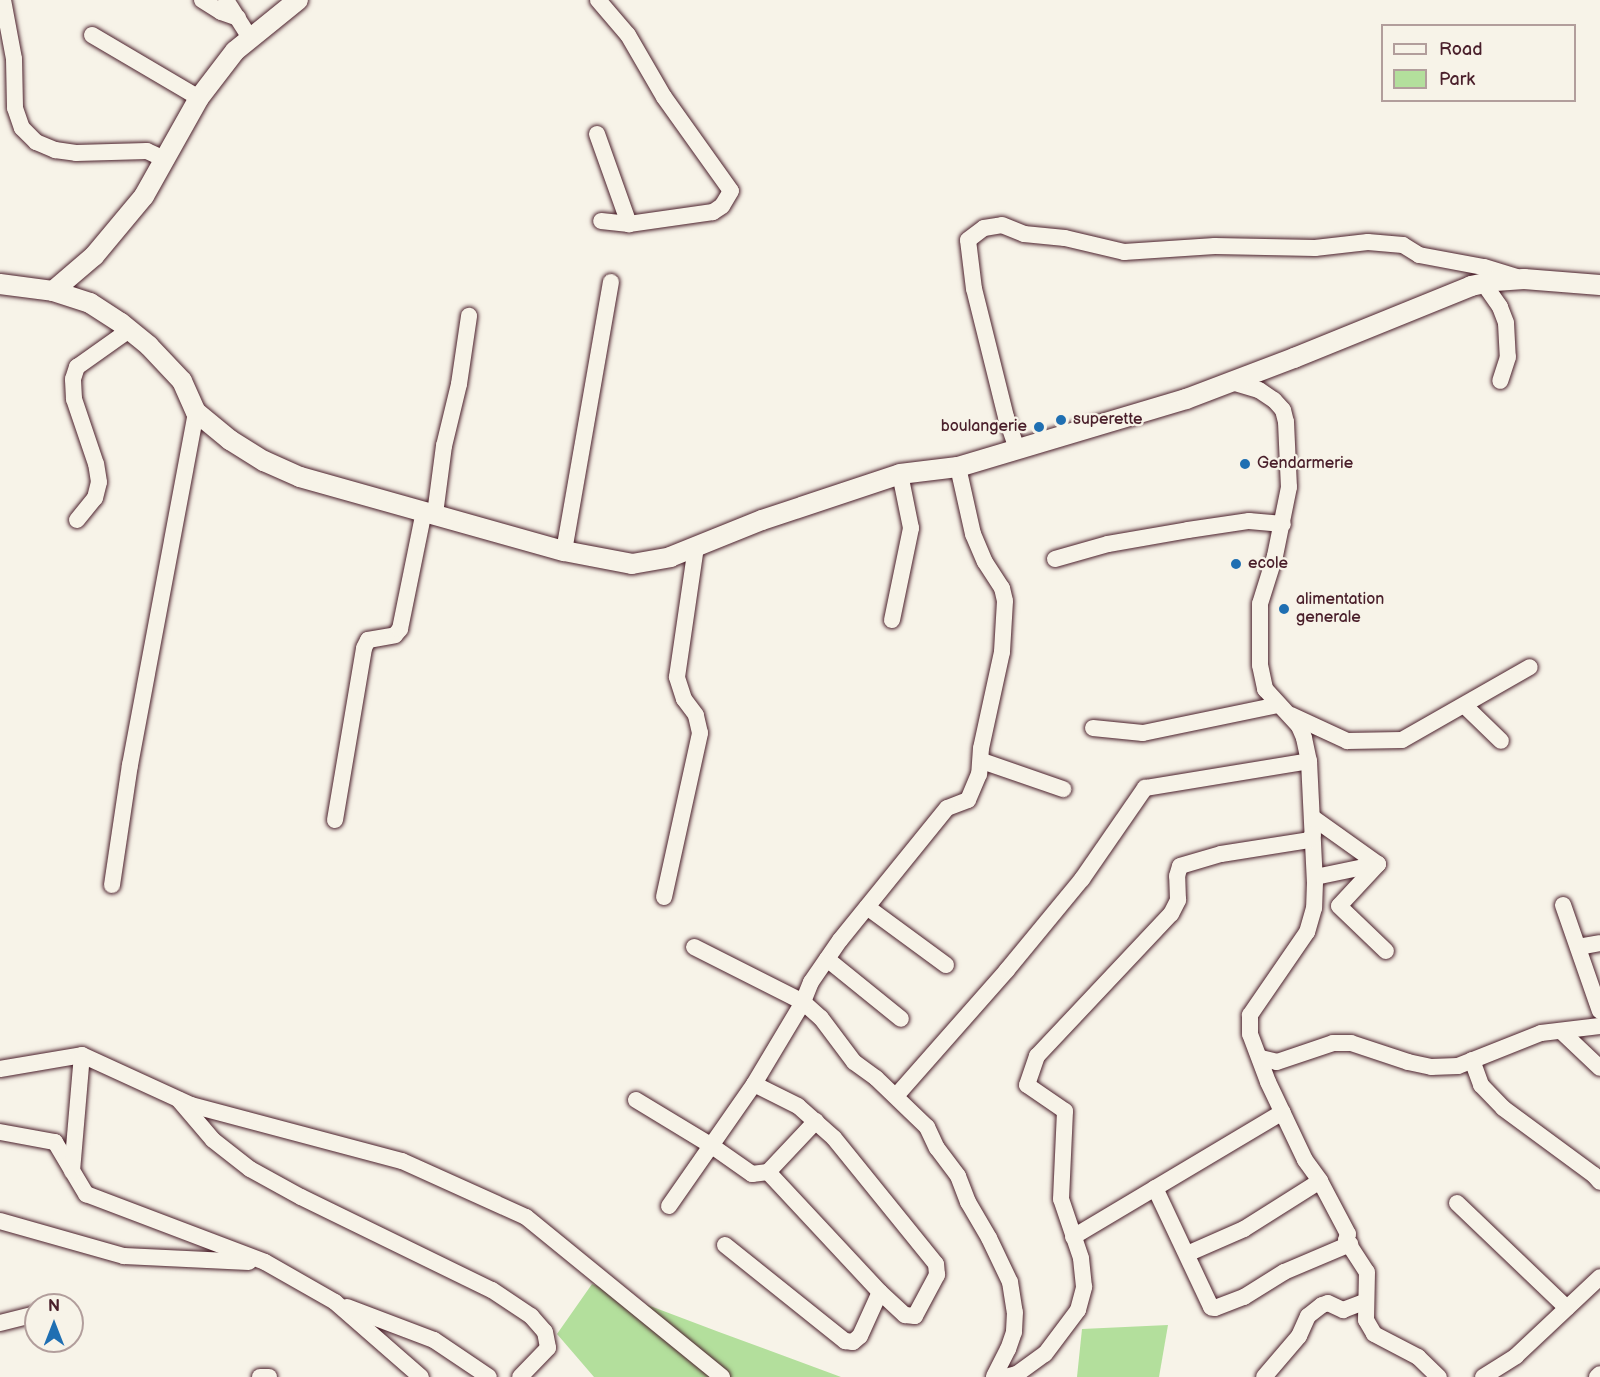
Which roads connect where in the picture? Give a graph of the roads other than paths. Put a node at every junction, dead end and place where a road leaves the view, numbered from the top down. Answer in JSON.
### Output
{"nodes":[{"id":1,"x":3,"y":0,"type":"edge"},
{"id":2,"x":202,"y":0,"type":"edge"},
{"id":3,"x":226,"y":0,"type":"edge"},
{"id":4,"x":298,"y":0,"type":"edge"},
{"id":5,"x":598,"y":0,"type":"edge"},
{"id":6,"x":238,"y":18,"type":"junction"},
{"id":7,"x":92,"y":35,"type":"dead end"},
{"id":8,"x":250,"y":38,"type":"junction"},
{"id":9,"x":7,"y":76,"type":"edge"},
{"id":10,"x":199,"y":98,"type":"junction"},
{"id":11,"x":597,"y":134,"type":"dead end"},
{"id":12,"x":166,"y":160,"type":"junction"},
{"id":13,"x":601,"y":221,"type":"dead end"},
{"id":14,"x":629,"y":224,"type":"junction"},
{"id":15,"x":1524,"y":279,"type":"junction"},
{"id":16,"x":611,"y":282,"type":"dead end"},
{"id":17,"x":0,"y":284,"type":"edge"},
{"id":18,"x":1484,"y":284,"type":"junction"},
{"id":19,"x":1600,"y":285,"type":"edge"},
{"id":20,"x":53,"y":291,"type":"junction"},
{"id":21,"x":469,"y":316,"type":"dead end"},
{"id":22,"x":129,"y":330,"type":"junction"},
{"id":23,"x":1500,"y":381,"type":"dead end"},
{"id":24,"x":1232,"y":382,"type":"junction"},
{"id":25,"x":196,"y":411,"type":"junction"},
{"id":26,"x":1017,"y":449,"type":"junction"},
{"id":27,"x":958,"y":467,"type":"junction"},
{"id":28,"x":900,"y":474,"type":"junction"},
{"id":29,"x":430,"y":512,"type":"junction"},
{"id":30,"x":77,"y":520,"type":"dead end"},
{"id":31,"x":1283,"y":524,"type":"junction"},
{"id":32,"x":696,"y":546,"type":"junction"},
{"id":33,"x":564,"y":551,"type":"junction"},
{"id":34,"x":1055,"y":559,"type":"dead end"},
{"id":35,"x":892,"y":620,"type":"dead end"},
{"id":36,"x":1530,"y":667,"type":"dead end"},
{"id":37,"x":1466,"y":706,"type":"junction"},
{"id":38,"x":1281,"y":708,"type":"junction"},
{"id":39,"x":1093,"y":728,"type":"dead end"},
{"id":40,"x":1501,"y":741,"type":"dead end"},
{"id":41,"x":982,"y":761,"type":"junction"},
{"id":42,"x":1309,"y":761,"type":"junction"},
{"id":43,"x":1063,"y":789,"type":"dead end"},
{"id":44,"x":335,"y":820,"type":"dead end"},
{"id":45,"x":1313,"y":826,"type":"junction"},
{"id":46,"x":1378,"y":864,"type":"junction"},
{"id":47,"x":1315,"y":878,"type":"junction"},
{"id":48,"x":112,"y":885,"type":"dead end"},
{"id":49,"x":664,"y":897,"type":"dead end"},
{"id":50,"x":1314,"y":900,"type":"junction"},
{"id":51,"x":1563,"y":905,"type":"dead end"},
{"id":52,"x":1339,"y":906,"type":"junction"},
{"id":53,"x":867,"y":907,"type":"junction"},
{"id":54,"x":1600,"y":943,"type":"edge"},
{"id":55,"x":694,"y":947,"type":"dead end"},
{"id":56,"x":1578,"y":947,"type":"junction"},
{"id":57,"x":1386,"y":951,"type":"dead end"},
{"id":58,"x":827,"y":959,"type":"junction"},
{"id":59,"x":946,"y":965,"type":"dead end"},
{"id":60,"x":803,"y":1002,"type":"junction"},
{"id":61,"x":1600,"y":1011,"type":"edge"},
{"id":62,"x":901,"y":1019,"type":"dead end"},
{"id":63,"x":1600,"y":1026,"type":"edge"},
{"id":64,"x":1562,"y":1032,"type":"junction"},
{"id":65,"x":82,"y":1054,"type":"junction"},
{"id":66,"x":1261,"y":1058,"type":"junction"},
{"id":67,"x":1472,"y":1060,"type":"junction"},
{"id":68,"x":1600,"y":1068,"type":"edge"},
{"id":69,"x":0,"y":1069,"type":"edge"},
{"id":70,"x":754,"y":1084,"type":"junction"},
{"id":71,"x":896,"y":1096,"type":"junction"},
{"id":72,"x":178,"y":1099,"type":"junction"},
{"id":73,"x":636,"y":1100,"type":"dead end"},
{"id":74,"x":1283,"y":1112,"type":"junction"},
{"id":75,"x":816,"y":1121,"type":"junction"},
{"id":76,"x":0,"y":1132,"type":"edge"},
{"id":77,"x":712,"y":1146,"type":"junction"},
{"id":78,"x":72,"y":1171,"type":"junction"},
{"id":79,"x":768,"y":1172,"type":"junction"},
{"id":80,"x":1320,"y":1181,"type":"junction"},
{"id":81,"x":1600,"y":1182,"type":"edge"},
{"id":82,"x":1155,"y":1188,"type":"junction"},
{"id":83,"x":1457,"y":1203,"type":"dead end"},
{"id":84,"x":669,"y":1206,"type":"dead end"},
{"id":85,"x":0,"y":1221,"type":"edge"},
{"id":86,"x":1074,"y":1237,"type":"junction"},
{"id":87,"x":1350,"y":1244,"type":"junction"},
{"id":88,"x":725,"y":1245,"type":"dead end"},
{"id":89,"x":1187,"y":1254,"type":"junction"},
{"id":90,"x":265,"y":1262,"type":"junction"},
{"id":91,"x":1600,"y":1277,"type":"edge"},
{"id":92,"x":880,"y":1292,"type":"junction"},
{"id":93,"x":335,"y":1302,"type":"junction"},
{"id":94,"x":1364,"y":1302,"type":"junction"},
{"id":95,"x":1567,"y":1308,"type":"junction"},
{"id":96,"x":24,"y":1317,"type":"edge"},
{"id":97,"x":0,"y":1323,"type":"edge"},
{"id":98,"x":994,"y":1376,"type":"edge"},
{"id":99,"x":260,"y":1377,"type":"edge"},
{"id":100,"x":269,"y":1377,"type":"edge"},
{"id":101,"x":421,"y":1377,"type":"edge"},
{"id":102,"x":489,"y":1377,"type":"edge"},
{"id":103,"x":520,"y":1377,"type":"edge"},
{"id":104,"x":722,"y":1377,"type":"edge"},
{"id":105,"x":1264,"y":1377,"type":"edge"},
{"id":106,"x":1439,"y":1377,"type":"edge"},
{"id":107,"x":1483,"y":1377,"type":"edge"}],
"edges":[{"from":1,"to":9,"type":"street"},
{"from":2,"to":6,"type":"street"},
{"from":3,"to":6,"type":"street"},
{"from":4,"to":8,"type":"street"},
{"from":5,"to":14,"type":"street"},
{"from":6,"to":8,"type":"street"},
{"from":7,"to":10,"type":"street"},
{"from":8,"to":10,"type":"street"},
{"from":9,"to":12,"type":"street"},
{"from":10,"to":12,"type":"street"},
{"from":11,"to":14,"type":"street"},
{"from":12,"to":20,"type":"street"},
{"from":13,"to":14,"type":"street"},
{"from":15,"to":18,"type":"street"},
{"from":15,"to":19,"type":"street"},
{"from":15,"to":26,"type":"street"},
{"from":16,"to":33,"type":"street"},
{"from":17,"to":20,"type":"street"},
{"from":18,"to":23,"type":"street"},
{"from":18,"to":24,"type":"street"},
{"from":20,"to":22,"type":"street"},
{"from":21,"to":29,"type":"street"},
{"from":22,"to":25,"type":"street"},
{"from":22,"to":30,"type":"street"},
{"from":24,"to":26,"type":"street"},
{"from":24,"to":31,"type":"street"},
{"from":25,"to":29,"type":"street"},
{"from":25,"to":48,"type":"street"},
{"from":26,"to":27,"type":"street"},
{"from":27,"to":28,"type":"street"},
{"from":27,"to":41,"type":"street"},
{"from":28,"to":32,"type":"street"},
{"from":28,"to":35,"type":"street"},
{"from":29,"to":33,"type":"street"},
{"from":29,"to":44,"type":"street"},
{"from":31,"to":34,"type":"street"},
{"from":31,"to":38,"type":"street"},
{"from":32,"to":33,"type":"street"},
{"from":32,"to":49,"type":"street"},
{"from":36,"to":37,"type":"street"},
{"from":37,"to":38,"type":"street"},
{"from":37,"to":40,"type":"street"},
{"from":38,"to":39,"type":"street"},
{"from":38,"to":42,"type":"street"},
{"from":41,"to":43,"type":"street"},
{"from":41,"to":53,"type":"street"},
{"from":42,"to":45,"type":"street"},
{"from":42,"to":71,"type":"street"},
{"from":45,"to":46,"type":"street"},
{"from":45,"to":47,"type":"street"},
{"from":45,"to":86,"type":"street"},
{"from":46,"to":47,"type":"street"},
{"from":46,"to":52,"type":"street"},
{"from":47,"to":50,"type":"street"},
{"from":50,"to":52,"type":"street"},
{"from":50,"to":66,"type":"street"},
{"from":51,"to":56,"type":"street"},
{"from":52,"to":57,"type":"street"},
{"from":53,"to":58,"type":"street"},
{"from":53,"to":59,"type":"street"},
{"from":54,"to":56,"type":"street"},
{"from":55,"to":60,"type":"street"},
{"from":56,"to":61,"type":"street"},
{"from":58,"to":60,"type":"street"},
{"from":58,"to":62,"type":"street"},
{"from":60,"to":70,"type":"street"},
{"from":60,"to":71,"type":"street"},
{"from":63,"to":64,"type":"street"},
{"from":64,"to":67,"type":"street"},
{"from":64,"to":68,"type":"street"},
{"from":65,"to":69,"type":"street"},
{"from":65,"to":72,"type":"street"},
{"from":65,"to":78,"type":"street"},
{"from":66,"to":67,"type":"street"},
{"from":66,"to":74,"type":"street"},
{"from":67,"to":81,"type":"street"},
{"from":70,"to":75,"type":"street"},
{"from":70,"to":77,"type":"street"},
{"from":71,"to":98,"type":"street"},
{"from":72,"to":103,"type":"street"},
{"from":72,"to":104,"type":"street"},
{"from":73,"to":77,"type":"street"},
{"from":74,"to":80,"type":"street"},
{"from":74,"to":82,"type":"street"},
{"from":75,"to":79,"type":"street"},
{"from":75,"to":92,"type":"street"},
{"from":76,"to":78,"type":"street"},
{"from":77,"to":79,"type":"street"},
{"from":77,"to":84,"type":"street"},
{"from":78,"to":90,"type":"street"},
{"from":79,"to":92,"type":"street"},
{"from":80,"to":87,"type":"street"},
{"from":80,"to":89,"type":"street"},
{"from":82,"to":86,"type":"street"},
{"from":82,"to":89,"type":"street"},
{"from":83,"to":95,"type":"street"},
{"from":85,"to":90,"type":"street"},
{"from":86,"to":98,"type":"street"},
{"from":87,"to":89,"type":"street"},
{"from":87,"to":94,"type":"street"},
{"from":88,"to":92,"type":"street"},
{"from":90,"to":93,"type":"street"},
{"from":91,"to":95,"type":"street"},
{"from":93,"to":101,"type":"street"},
{"from":93,"to":102,"type":"street"},
{"from":94,"to":105,"type":"street"},
{"from":94,"to":106,"type":"street"},
{"from":95,"to":107,"type":"street"},
{"from":96,"to":97,"type":"street"},
{"from":99,"to":100,"type":"street"}]}
